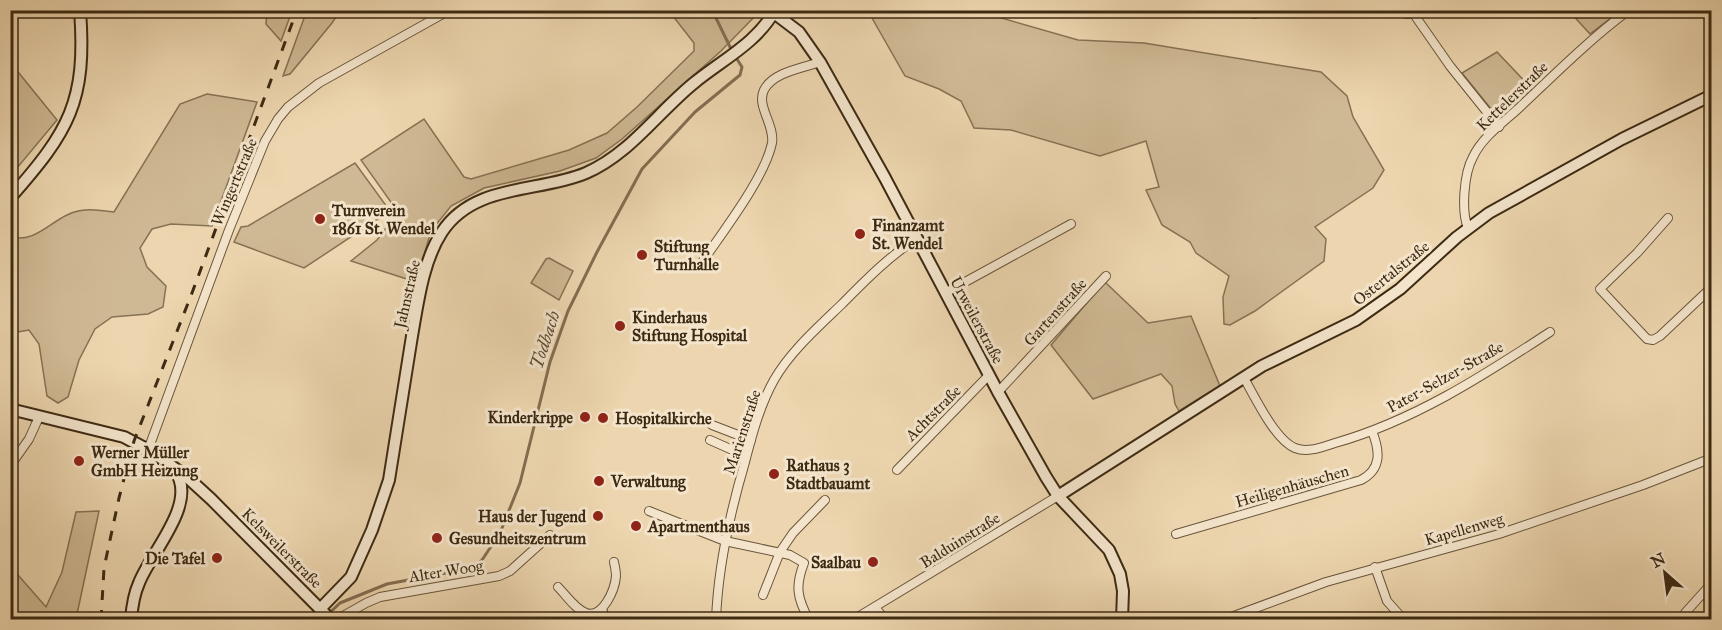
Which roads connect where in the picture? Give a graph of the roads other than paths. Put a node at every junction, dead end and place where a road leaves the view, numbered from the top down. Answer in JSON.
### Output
{"nodes":[{"id":1,"x":80,"y":10,"type":"edge"},
{"id":2,"x":450,"y":10,"type":"edge"},
{"id":3,"x":1243,"y":10,"type":"edge"},
{"id":4,"x":1392,"y":10,"type":"edge"},
{"id":5,"x":1629,"y":10,"type":"edge"},
{"id":6,"x":774,"y":12,"type":"edge"},
{"id":7,"x":1412,"y":12,"type":"edge"},
{"id":8,"x":1255,"y":14,"type":"dead end"},
{"id":9,"x":820,"y":62,"type":"junction"},
{"id":10,"x":1712,"y":95,"type":"edge"},
{"id":11,"x":1499,"y":127,"type":"junction"},
{"id":12,"x":10,"y":198,"type":"edge"},
{"id":13,"x":1668,"y":218,"type":"dead end"},
{"id":14,"x":1071,"y":224,"type":"dead end"},
{"id":15,"x":1468,"y":228,"type":"junction"},
{"id":16,"x":916,"y":238,"type":"junction"},
{"id":17,"x":704,"y":261,"type":"dead end"},
{"id":18,"x":1106,"y":276,"type":"dead end"},
{"id":19,"x":1712,"y":286,"type":"edge"},
{"id":20,"x":945,"y":293,"type":"junction"},
{"id":21,"x":1550,"y":332,"type":"dead end"},
{"id":22,"x":989,"y":375,"type":"junction"},
{"id":23,"x":1244,"y":378,"type":"junction"},
{"id":24,"x":998,"y":392,"type":"junction"},
{"id":25,"x":10,"y":409,"type":"edge"},
{"id":26,"x":39,"y":417,"type":"junction"},
{"id":27,"x":712,"y":425,"type":"dead end"},
{"id":28,"x":1372,"y":431,"type":"junction"},
{"id":29,"x":710,"y":440,"type":"dead end"},
{"id":30,"x":751,"y":440,"type":"junction"},
{"id":31,"x":148,"y":450,"type":"junction"},
{"id":32,"x":746,"y":456,"type":"junction"},
{"id":33,"x":1712,"y":458,"type":"edge"},
{"id":34,"x":10,"y":466,"type":"edge"},
{"id":35,"x":174,"y":469,"type":"junction"},
{"id":36,"x":897,"y":470,"type":"dead end"},
{"id":37,"x":183,"y":492,"type":"junction"},
{"id":38,"x":1059,"y":495,"type":"junction"},
{"id":39,"x":211,"y":499,"type":"junction"},
{"id":40,"x":825,"y":500,"type":"dead end"},
{"id":41,"x":649,"y":511,"type":"dead end"},
{"id":42,"x":1176,"y":534,"type":"dead end"},
{"id":43,"x":550,"y":535,"type":"dead end"},
{"id":44,"x":725,"y":541,"type":"junction"},
{"id":45,"x":780,"y":552,"type":"junction"},
{"id":46,"x":614,"y":562,"type":"dead end"},
{"id":47,"x":1375,"y":567,"type":"junction"},
{"id":48,"x":1712,"y":583,"type":"edge"},
{"id":49,"x":558,"y":587,"type":"dead end"},
{"id":50,"x":763,"y":595,"type":"dead end"},
{"id":51,"x":876,"y":607,"type":"junction"},
{"id":52,"x":602,"y":609,"type":"junction"},
{"id":53,"x":329,"y":615,"type":"edge"},
{"id":54,"x":131,"y":620,"type":"edge"},
{"id":55,"x":606,"y":620,"type":"edge"},
{"id":56,"x":716,"y":620,"type":"edge"},
{"id":57,"x":809,"y":620,"type":"edge"},
{"id":58,"x":853,"y":620,"type":"edge"},
{"id":59,"x":885,"y":620,"type":"edge"},
{"id":60,"x":1122,"y":620,"type":"edge"},
{"id":61,"x":1223,"y":620,"type":"edge"},
{"id":62,"x":1404,"y":620,"type":"edge"},
{"id":63,"x":1683,"y":620,"type":"edge"}],
"edges":[{"from":1,"to":12,"type":"street"},
{"from":2,"to":31,"type":"street","name":"Wingertstraße"},
{"from":3,"to":8,"type":"street"},
{"from":4,"to":7,"type":"street"},
{"from":5,"to":11,"type":"street","name":"Kettelerstraße"},
{"from":6,"to":9,"type":"street","name":"Urweilerstraße"},
{"from":6,"to":53,"type":"street","name":"Jahnstraße"},
{"from":7,"to":11,"type":"street"},
{"from":9,"to":16,"type":"street","name":"Urweilerstraße"},
{"from":9,"to":17,"type":"street"},
{"from":10,"to":15,"type":"street","name":"Ostertalstraße"},
{"from":11,"to":15,"type":"street","name":"Kettelerstraße"},
{"from":13,"to":19,"type":"street"},
{"from":14,"to":20,"type":"street"},
{"from":15,"to":23,"type":"street","name":"Ostertalstraße"},
{"from":16,"to":20,"type":"street","name":"Urweilerstraße"},
{"from":16,"to":30,"type":"street","name":"Marienstraße"},
{"from":18,"to":24,"type":"street","name":"Gartenstraße"},
{"from":20,"to":22,"type":"street","name":"Urweilerstraße"},
{"from":21,"to":28,"type":"street","name":"Pater-Selzer-Straße"},
{"from":22,"to":24,"type":"street","name":"Urweilerstraße"},
{"from":22,"to":36,"type":"street","name":"Achtstraße"},
{"from":23,"to":28,"type":"street","name":"Pater-Selzer-Straße"},
{"from":23,"to":38,"type":"street","name":"Ostertalstraße"},
{"from":24,"to":38,"type":"street","name":"Urweilerstraße"},
{"from":25,"to":26,"type":"street","name":"Kelsweilerstraße"},
{"from":26,"to":31,"type":"street","name":"Kelsweilerstraße"},
{"from":26,"to":34,"type":"street"},
{"from":27,"to":30,"type":"street"},
{"from":28,"to":42,"type":"street","name":"Heiligenhäuschen"},
{"from":29,"to":32,"type":"street"},
{"from":30,"to":32,"type":"street","name":"Marienstraße"},
{"from":31,"to":35,"type":"street","name":"Kelsweilerstraße"},
{"from":32,"to":44,"type":"street","name":"Marienstraße"},
{"from":33,"to":47,"type":"street","name":"Kapellenweg"},
{"from":35,"to":37,"type":"street"},
{"from":35,"to":39,"type":"street","name":"Kelsweilerstraße"},
{"from":37,"to":39,"type":"street"},
{"from":37,"to":54,"type":"street"},
{"from":38,"to":51,"type":"street","name":"Balduinstraße"},
{"from":38,"to":60,"type":"street","name":"Urweilerstraße"},
{"from":39,"to":53,"type":"street","name":"Kelsweilerstraße"},
{"from":40,"to":45,"type":"street"},
{"from":41,"to":44,"type":"street"},
{"from":43,"to":53,"type":"street","name":"Alter Woog"},
{"from":44,"to":45,"type":"street"},
{"from":44,"to":56,"type":"street","name":"Marienstraße"},
{"from":45,"to":50,"type":"street"},
{"from":45,"to":57,"type":"street"},
{"from":46,"to":52,"type":"street"},
{"from":47,"to":61,"type":"street","name":"Kapellenweg"},
{"from":47,"to":62,"type":"street"},
{"from":48,"to":63,"type":"street"},
{"from":49,"to":52,"type":"street"},
{"from":51,"to":58,"type":"street","name":"Balduinstraße"},
{"from":51,"to":59,"type":"street"},
{"from":52,"to":55,"type":"street"}]}
